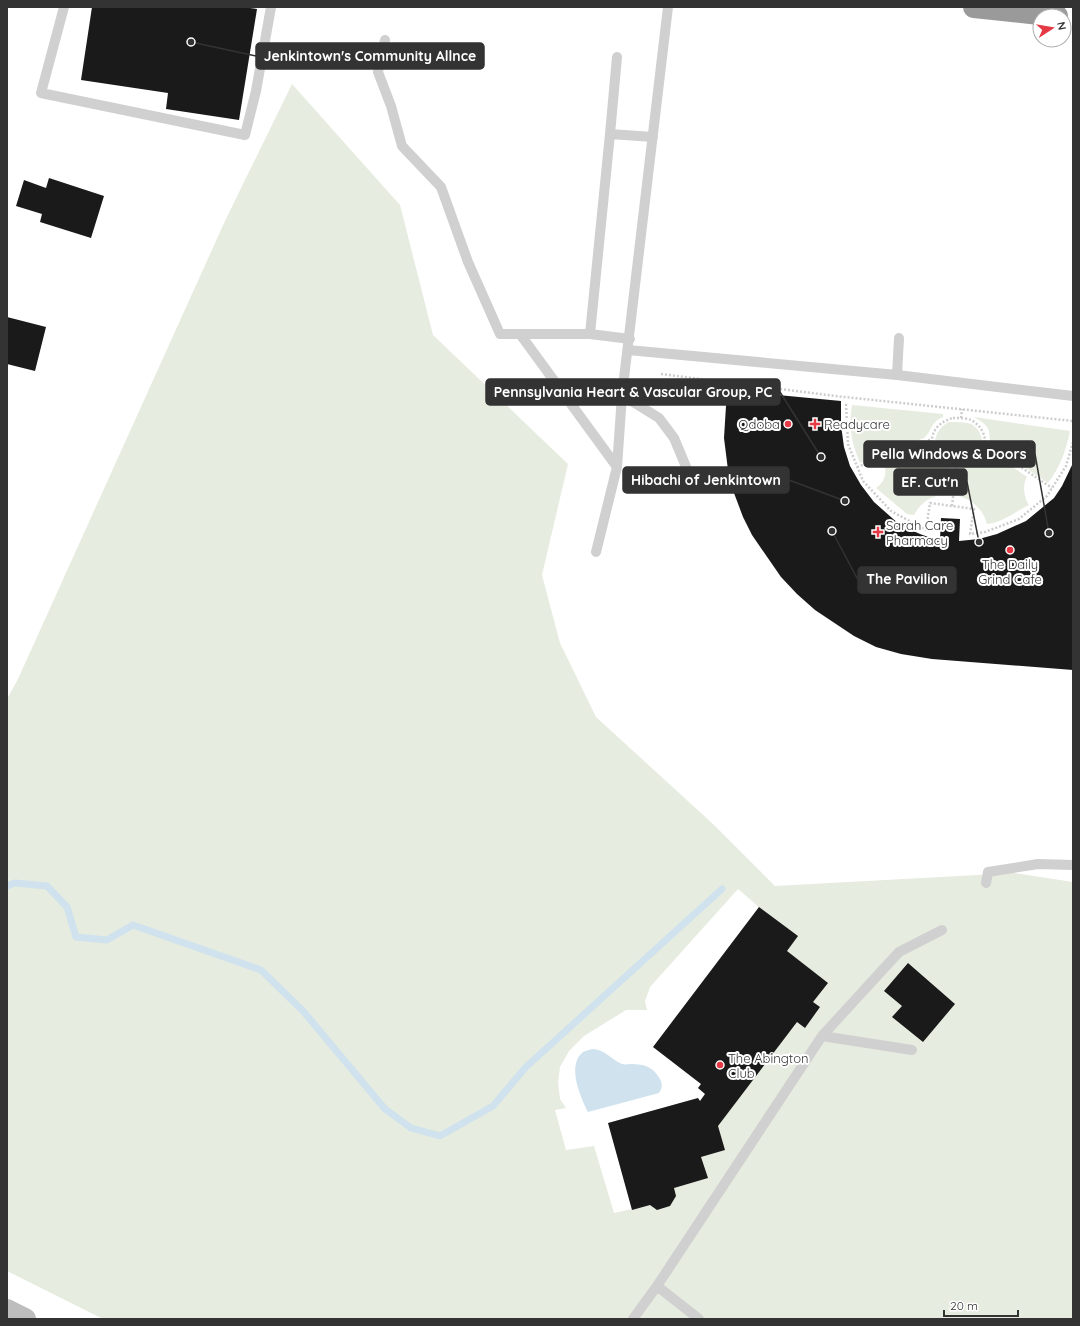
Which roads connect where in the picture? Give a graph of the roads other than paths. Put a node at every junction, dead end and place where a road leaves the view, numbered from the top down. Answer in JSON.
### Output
{"nodes":[{"id":1,"x":64,"y":7,"type":"edge"},
{"id":2,"x":271,"y":7,"type":"edge"},
{"id":3,"x":668,"y":7,"type":"edge"},
{"id":4,"x":974,"y":7,"type":"edge"},
{"id":5,"x":1032,"y":13,"type":"edge"},
{"id":6,"x":385,"y":40,"type":"dead end"},
{"id":7,"x":617,"y":57,"type":"dead end"},
{"id":8,"x":610,"y":134,"type":"junction"},
{"id":9,"x":653,"y":137,"type":"junction"},
{"id":10,"x":520,"y":334,"type":"junction"},
{"id":11,"x":590,"y":334,"type":"junction"},
{"id":12,"x":899,"y":338,"type":"dead end"},
{"id":13,"x":630,"y":339,"type":"junction"},
{"id":14,"x":628,"y":350,"type":"junction"},
{"id":15,"x":897,"y":375,"type":"junction"},
{"id":16,"x":622,"y":395,"type":"junction"},
{"id":17,"x":1073,"y":396,"type":"edge"},
{"id":18,"x":617,"y":467,"type":"junction"},
{"id":19,"x":692,"y":481,"type":"dead end"},
{"id":20,"x":596,"y":552,"type":"dead end"},
{"id":21,"x":1073,"y":865,"type":"edge"},
{"id":22,"x":986,"y":883,"type":"dead end"},
{"id":23,"x":942,"y":930,"type":"dead end"},
{"id":24,"x":822,"y":1036,"type":"junction"},
{"id":25,"x":912,"y":1050,"type":"dead end"},
{"id":26,"x":657,"y":1286,"type":"junction"},
{"id":27,"x":7,"y":1310,"type":"edge"},
{"id":28,"x":25,"y":1319,"type":"edge"},
{"id":29,"x":633,"y":1319,"type":"edge"},
{"id":30,"x":699,"y":1319,"type":"edge"}],
"edges":[{"from":1,"to":2,"type":"lane"},
{"from":3,"to":9,"type":"lane"},
{"from":4,"to":5,"type":"highway"},
{"from":6,"to":10,"type":"lane"},
{"from":7,"to":8,"type":"lane"},
{"from":8,"to":9,"type":"lane"},
{"from":8,"to":11,"type":"lane"},
{"from":9,"to":13,"type":"lane"},
{"from":10,"to":11,"type":"lane"},
{"from":10,"to":18,"type":"lane"},
{"from":11,"to":13,"type":"lane"},
{"from":12,"to":15,"type":"lane"},
{"from":13,"to":14,"type":"lane"},
{"from":14,"to":15,"type":"lane"},
{"from":14,"to":16,"type":"lane"},
{"from":15,"to":17,"type":"lane"},
{"from":16,"to":18,"type":"lane"},
{"from":16,"to":19,"type":"lane"},
{"from":18,"to":20,"type":"lane"},
{"from":21,"to":22,"type":"lane"},
{"from":23,"to":24,"type":"lane"},
{"from":24,"to":25,"type":"lane"},
{"from":24,"to":26,"type":"lane"},
{"from":26,"to":29,"type":"lane"},
{"from":26,"to":30,"type":"lane"},
{"from":27,"to":28,"type":"street"}]}
